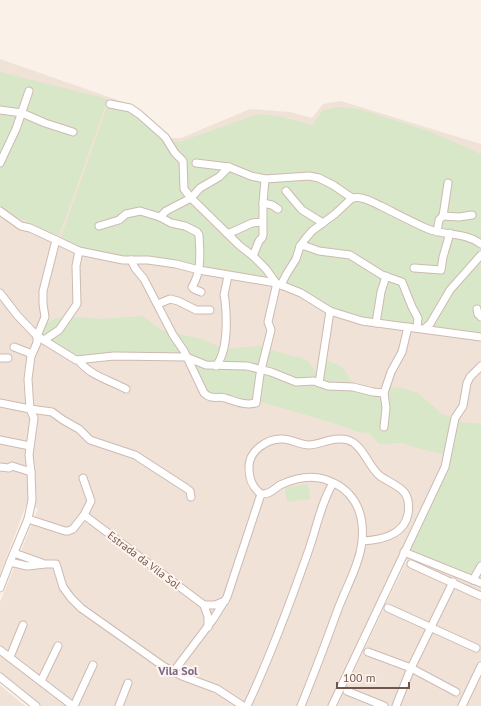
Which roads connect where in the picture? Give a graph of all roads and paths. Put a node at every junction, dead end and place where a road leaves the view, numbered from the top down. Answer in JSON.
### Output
{"nodes":[{"id":1,"x":29,"y":91,"type":"dead end"},
{"id":2,"x":110,"y":104,"type":"dead end"},
{"id":3,"x":0,"y":110,"type":"edge"},
{"id":4,"x":22,"y":113,"type":"junction"},
{"id":5,"x":73,"y":132,"type":"dead end"},
{"id":6,"x":0,"y":163,"type":"edge"},
{"id":7,"x":196,"y":163,"type":"dead end"},
{"id":8,"x":229,"y":167,"type":"junction"},
{"id":9,"x":265,"y":179,"type":"junction"},
{"id":10,"x":448,"y":183,"type":"dead end"},
{"id":11,"x":286,"y":191,"type":"dead end"},
{"id":12,"x":191,"y":198,"type":"junction"},
{"id":13,"x":352,"y":198,"type":"junction"},
{"id":14,"x":263,"y":204,"type":"junction"},
{"id":15,"x":278,"y":209,"type":"dead end"},
{"id":16,"x":0,"y":211,"type":"edge"},
{"id":17,"x":472,"y":215,"type":"dead end"},
{"id":18,"x":443,"y":216,"type":"junction"},
{"id":19,"x":160,"y":217,"type":"junction"},
{"id":20,"x":262,"y":222,"type":"junction"},
{"id":21,"x":323,"y":223,"type":"junction"},
{"id":22,"x":99,"y":226,"type":"dead end"},
{"id":23,"x":438,"y":232,"type":"junction"},
{"id":24,"x":227,"y":233,"type":"junction"},
{"id":25,"x":450,"y":233,"type":"junction"},
{"id":26,"x":56,"y":240,"type":"junction"},
{"id":27,"x":481,"y":244,"type":"edge"},
{"id":28,"x":300,"y":246,"type":"junction"},
{"id":29,"x":79,"y":251,"type":"junction"},
{"id":30,"x":253,"y":256,"type":"junction"},
{"id":31,"x":480,"y":259,"type":"edge"},
{"id":32,"x":132,"y":260,"type":"junction"},
{"id":33,"x":414,"y":268,"type":"dead end"},
{"id":34,"x":198,"y":270,"type":"junction"},
{"id":35,"x":228,"y":276,"type":"junction"},
{"id":36,"x":386,"y":276,"type":"junction"},
{"id":37,"x":278,"y":284,"type":"junction"},
{"id":38,"x":201,"y":292,"type":"dead end"},
{"id":39,"x":0,"y":293,"type":"edge"},
{"id":40,"x":158,"y":304,"type":"junction"},
{"id":41,"x":477,"y":309,"type":"dead end"},
{"id":42,"x":210,"y":310,"type":"dead end"},
{"id":43,"x":330,"y":311,"type":"junction"},
{"id":44,"x":481,"y":317,"type":"edge"},
{"id":45,"x":376,"y":323,"type":"junction"},
{"id":46,"x":408,"y":327,"type":"junction"},
{"id":47,"x":420,"y":329,"type":"junction"},
{"id":48,"x":37,"y":336,"type":"junction"},
{"id":49,"x":481,"y":337,"type":"edge"},
{"id":50,"x":44,"y":340,"type":"junction"},
{"id":51,"x":14,"y":347,"type":"dead end"},
{"id":52,"x":32,"y":354,"type":"junction"},
{"id":53,"x":186,"y":357,"type":"junction"},
{"id":54,"x":0,"y":358,"type":"edge"},
{"id":55,"x":8,"y":358,"type":"dead end"},
{"id":56,"x":79,"y":361,"type":"junction"},
{"id":57,"x":216,"y":366,"type":"junction"},
{"id":58,"x":481,"y":366,"type":"edge"},
{"id":59,"x":262,"y":370,"type":"junction"},
{"id":60,"x":319,"y":383,"type":"junction"},
{"id":61,"x":126,"y":389,"type":"dead end"},
{"id":62,"x":384,"y":393,"type":"junction"},
{"id":63,"x":0,"y":403,"type":"edge"},
{"id":64,"x":30,"y":409,"type":"junction"},
{"id":65,"x":384,"y":427,"type":"dead end"},
{"id":66,"x":0,"y":440,"type":"edge"},
{"id":67,"x":30,"y":446,"type":"junction"},
{"id":68,"x":0,"y":467,"type":"edge"},
{"id":69,"x":31,"y":472,"type":"junction"},
{"id":70,"x":83,"y":478,"type":"dead end"},
{"id":71,"x":333,"y":483,"type":"junction"},
{"id":72,"x":261,"y":494,"type":"junction"},
{"id":73,"x":191,"y":497,"type":"dead end"},
{"id":74,"x":84,"y":515,"type":"junction"},
{"id":75,"x":28,"y":519,"type":"junction"},
{"id":76,"x":362,"y":541,"type":"junction"},
{"id":77,"x":404,"y":552,"type":"junction"},
{"id":78,"x":14,"y":553,"type":"junction"},
{"id":79,"x":10,"y":562,"type":"junction"},
{"id":80,"x":46,"y":564,"type":"junction"},
{"id":81,"x":411,"y":564,"type":"dead end"},
{"id":82,"x":481,"y":566,"type":"edge"},
{"id":83,"x":479,"y":581,"type":"edge"},
{"id":84,"x":453,"y":582,"type":"junction"},
{"id":85,"x":0,"y":588,"type":"edge"},
{"id":86,"x":481,"y":596,"type":"edge"},
{"id":87,"x":225,"y":601,"type":"junction"},
{"id":88,"x":204,"y":605,"type":"junction"},
{"id":89,"x":388,"y":608,"type":"dead end"},
{"id":90,"x":24,"y":625,"type":"dead end"},
{"id":91,"x":431,"y":626,"type":"junction"},
{"id":92,"x":208,"y":627,"type":"junction"},
{"id":93,"x":58,"y":646,"type":"dead end"},
{"id":94,"x":476,"y":648,"type":"dead end"},
{"id":95,"x":0,"y":650,"type":"edge"},
{"id":96,"x":368,"y":652,"type":"dead end"},
{"id":97,"x":10,"y":657,"type":"junction"},
{"id":98,"x":93,"y":665,"type":"dead end"},
{"id":99,"x":481,"y":666,"type":"edge"},
{"id":100,"x":411,"y":668,"type":"junction"},
{"id":101,"x":174,"y":671,"type":"junction"},
{"id":102,"x":0,"y":677,"type":"edge"},
{"id":103,"x":41,"y":681,"type":"junction"},
{"id":104,"x":128,"y":683,"type":"dead end"},
{"id":105,"x":347,"y":691,"type":"dead end"},
{"id":106,"x":456,"y":692,"type":"dead end"},
{"id":107,"x":36,"y":706,"type":"edge"},
{"id":108,"x":73,"y":706,"type":"edge"},
{"id":109,"x":119,"y":706,"type":"edge"},
{"id":110,"x":244,"y":706,"type":"edge"},
{"id":111,"x":247,"y":706,"type":"edge"},
{"id":112,"x":301,"y":706,"type":"edge"},
{"id":113,"x":332,"y":706,"type":"edge"},
{"id":114,"x":384,"y":706,"type":"edge"},
{"id":115,"x":396,"y":706,"type":"edge"},
{"id":116,"x":462,"y":706,"type":"edge"}],
"edges":[{"from":1,"to":4,"type":"street"},
{"from":2,"to":12,"type":"street"},
{"from":3,"to":4,"type":"street"},
{"from":4,"to":5,"type":"street"},
{"from":4,"to":6,"type":"street"},
{"from":7,"to":8,"type":"street"},
{"from":8,"to":9,"type":"street"},
{"from":8,"to":12,"type":"street"},
{"from":9,"to":13,"type":"street"},
{"from":9,"to":14,"type":"street"},
{"from":10,"to":18,"type":"street"},
{"from":11,"to":21,"type":"street"},
{"from":12,"to":19,"type":"street"},
{"from":12,"to":24,"type":"street"},
{"from":13,"to":21,"type":"street"},
{"from":13,"to":23,"type":"street"},
{"from":14,"to":15,"type":"street"},
{"from":14,"to":20,"type":"street"},
{"from":16,"to":26,"type":"street"},
{"from":17,"to":18,"type":"street"},
{"from":18,"to":23,"type":"street"},
{"from":19,"to":22,"type":"street"},
{"from":19,"to":34,"type":"street"},
{"from":20,"to":24,"type":"street"},
{"from":20,"to":30,"type":"street"},
{"from":21,"to":28,"type":"street"},
{"from":23,"to":25,"type":"street"},
{"from":24,"to":30,"type":"street"},
{"from":25,"to":27,"type":"street"},
{"from":25,"to":33,"type":"street"},
{"from":26,"to":29,"type":"street"},
{"from":26,"to":48,"type":"street"},
{"from":28,"to":36,"type":"street"},
{"from":28,"to":37,"type":"street"},
{"from":29,"to":32,"type":"street"},
{"from":29,"to":50,"type":"street"},
{"from":30,"to":37,"type":"street"},
{"from":31,"to":47,"type":"street"},
{"from":32,"to":34,"type":"street"},
{"from":32,"to":40,"type":"street"},
{"from":34,"to":35,"type":"street"},
{"from":34,"to":38,"type":"street"},
{"from":35,"to":37,"type":"street"},
{"from":35,"to":57,"type":"street"},
{"from":36,"to":45,"type":"street"},
{"from":36,"to":47,"type":"street"},
{"from":37,"to":43,"type":"street"},
{"from":37,"to":59,"type":"street"},
{"from":39,"to":48,"type":"street"},
{"from":40,"to":42,"type":"street"},
{"from":40,"to":53,"type":"street"},
{"from":41,"to":44,"type":"street"},
{"from":43,"to":45,"type":"street"},
{"from":43,"to":60,"type":"street"},
{"from":45,"to":46,"type":"street"},
{"from":46,"to":47,"type":"street"},
{"from":46,"to":62,"type":"street"},
{"from":47,"to":49,"type":"street"},
{"from":48,"to":50,"type":"street"},
{"from":48,"to":52,"type":"street"},
{"from":50,"to":56,"type":"street"},
{"from":51,"to":52,"type":"street"},
{"from":52,"to":64,"type":"street"},
{"from":53,"to":56,"type":"street"},
{"from":53,"to":57,"type":"street"},
{"from":53,"to":59,"type":"street"},
{"from":54,"to":55,"type":"street"},
{"from":56,"to":61,"type":"street"},
{"from":57,"to":59,"type":"street"},
{"from":58,"to":77,"type":"street"},
{"from":59,"to":60,"type":"street"},
{"from":60,"to":62,"type":"street"},
{"from":62,"to":65,"type":"street"},
{"from":63,"to":64,"type":"street"},
{"from":64,"to":67,"type":"street"},
{"from":64,"to":73,"type":"street"},
{"from":66,"to":67,"type":"street"},
{"from":67,"to":69,"type":"street"},
{"from":68,"to":69,"type":"street"},
{"from":69,"to":75,"type":"street"},
{"from":70,"to":74,"type":"street"},
{"from":71,"to":72,"type":"street"},
{"from":71,"to":76,"type":"street"},
{"from":71,"to":111,"type":"street"},
{"from":72,"to":76,"type":"street"},
{"from":72,"to":87,"type":"street"},
{"from":74,"to":75,"type":"street"},
{"from":74,"to":88,"type":"street","name":"Estrada da Vila Sol"},
{"from":75,"to":78,"type":"street"},
{"from":76,"to":112,"type":"street"},
{"from":77,"to":83,"type":"street"},
{"from":77,"to":113,"type":"street"},
{"from":78,"to":79,"type":"street"},
{"from":78,"to":80,"type":"street"},
{"from":79,"to":80,"type":"street"},
{"from":79,"to":85,"type":"street"},
{"from":80,"to":101,"type":"street"},
{"from":81,"to":84,"type":"street"},
{"from":82,"to":83,"type":"street"},
{"from":84,"to":86,"type":"street"},
{"from":84,"to":91,"type":"street"},
{"from":87,"to":88,"type":"street"},
{"from":87,"to":92,"type":"street"},
{"from":88,"to":92,"type":"street"},
{"from":89,"to":91,"type":"street"},
{"from":90,"to":97,"type":"street"},
{"from":91,"to":94,"type":"street"},
{"from":91,"to":100,"type":"street"},
{"from":92,"to":101,"type":"street"},
{"from":93,"to":103,"type":"street"},
{"from":95,"to":97,"type":"street"},
{"from":96,"to":100,"type":"street"},
{"from":97,"to":103,"type":"street"},
{"from":98,"to":108,"type":"street"},
{"from":99,"to":116,"type":"street"},
{"from":100,"to":106,"type":"street"},
{"from":100,"to":115,"type":"street"},
{"from":101,"to":110,"type":"street"},
{"from":102,"to":107,"type":"street"},
{"from":103,"to":108,"type":"street"},
{"from":104,"to":109,"type":"street"},
{"from":105,"to":114,"type":"street"}]}
